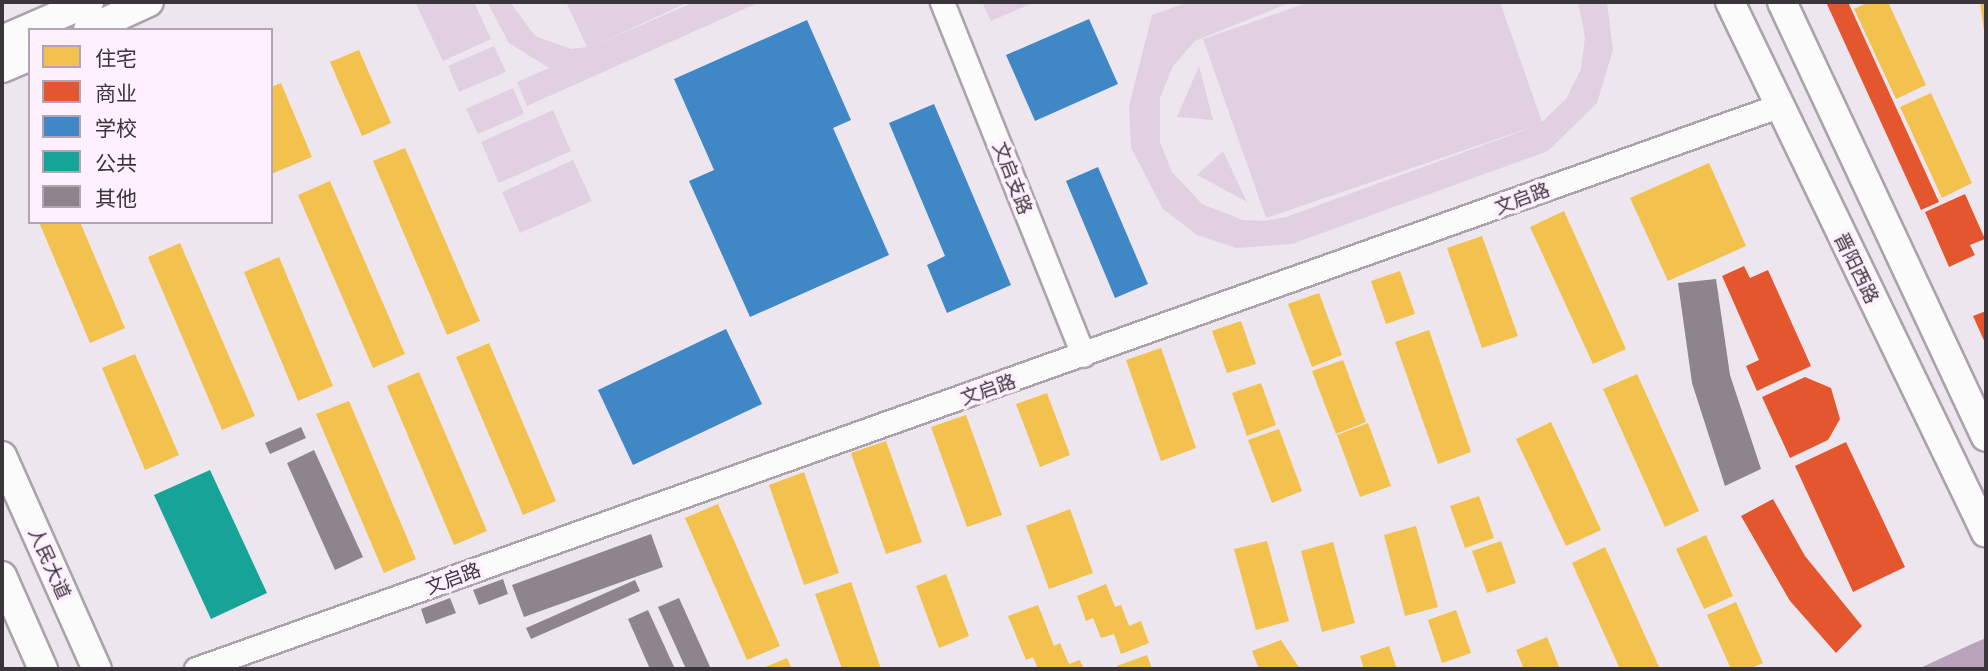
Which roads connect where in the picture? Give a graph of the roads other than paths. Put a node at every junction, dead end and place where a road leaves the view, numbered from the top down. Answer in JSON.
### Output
{"nodes":[{"id":1,"x":89,"y":2,"type":"edge"},
{"id":2,"x":149,"y":2,"type":"edge"},
{"id":3,"x":942,"y":2,"type":"edge"},
{"id":4,"x":1730,"y":2,"type":"edge"},
{"id":5,"x":1782,"y":2,"type":"edge"},
{"id":6,"x":29,"y":28,"type":"edge"},
{"id":7,"x":92,"y":28,"type":"edge"},
{"id":8,"x":28,"y":29,"type":"edge"},
{"id":9,"x":2,"y":40,"type":"edge"},
{"id":10,"x":28,"y":56,"type":"edge"},
{"id":11,"x":2,"y":68,"type":"edge"},
{"id":12,"x":1779,"y":106,"type":"junction"},
{"id":13,"x":1083,"y":355,"type":"junction"},
{"id":14,"x":1986,"y":437,"type":"edge"},
{"id":15,"x":2,"y":456,"type":"edge"},
{"id":16,"x":1986,"y":533,"type":"edge"},
{"id":17,"x":2,"y":576,"type":"edge"},
{"id":18,"x":43,"y":669,"type":"edge"},
{"id":19,"x":97,"y":669,"type":"edge"},
{"id":20,"x":196,"y":669,"type":"edge"}],
"edges":[{"from":1,"to":6,"type":"main road"},
{"from":2,"to":7,"type":"main road"},
{"from":3,"to":13,"type":"street","name":"文启支路"},
{"from":4,"to":12,"type":"main road","name":"晋阳西路"},
{"from":5,"to":14,"type":"main road"},
{"from":8,"to":9,"type":"main road"},
{"from":10,"to":11,"type":"main road"},
{"from":12,"to":13,"type":"street","name":"文启路"},
{"from":12,"to":16,"type":"main road","name":"晋阳西路"},
{"from":13,"to":20,"type":"street","name":"文启路"},
{"from":15,"to":19,"type":"main road","name":"人民大道"},
{"from":17,"to":18,"type":"main road"}]}
